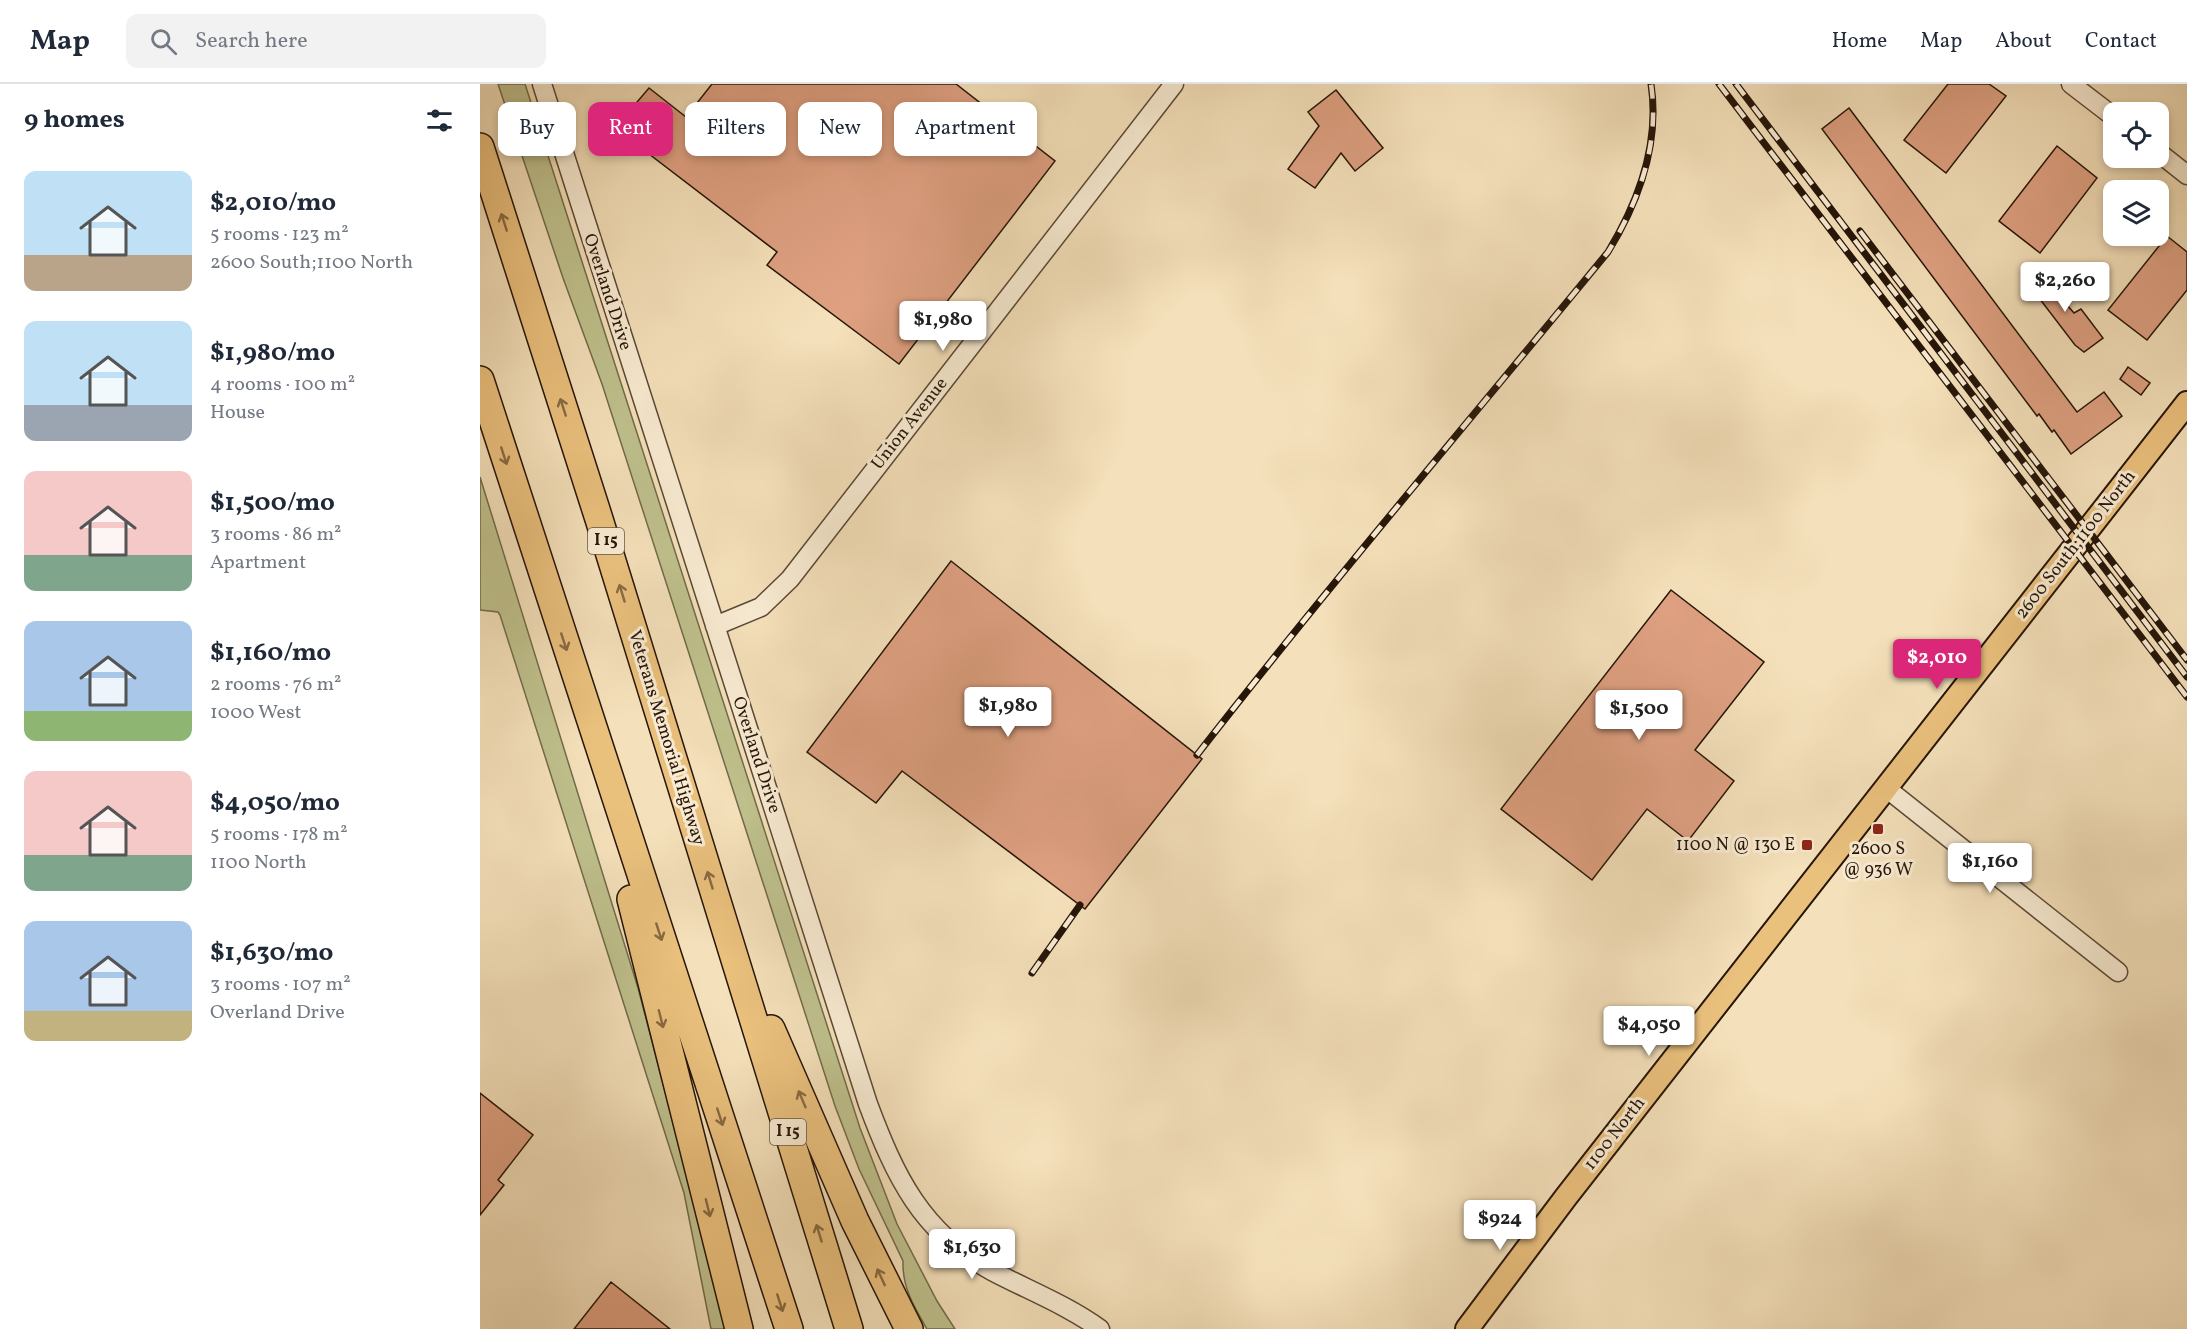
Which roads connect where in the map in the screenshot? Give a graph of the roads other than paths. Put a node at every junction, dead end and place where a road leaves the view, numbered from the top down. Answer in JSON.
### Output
{"nodes":[{"id":1,"x":542,"y":84,"type":"edge"},
{"id":2,"x":1174,"y":84,"type":"edge"},
{"id":3,"x":2071,"y":84,"type":"edge"},
{"id":4,"x":2103,"y":109,"type":"edge"},
{"id":5,"x":480,"y":147,"type":"edge"},
{"id":6,"x":2169,"y":161,"type":"edge"},
{"id":7,"x":2187,"y":175,"type":"edge"},
{"id":8,"x":480,"y":380,"type":"edge"},
{"id":9,"x":2187,"y":403,"type":"edge"},
{"id":10,"x":715,"y":626,"type":"junction"},
{"id":11,"x":575,"y":677,"type":"junction"},
{"id":12,"x":1886,"y":788,"type":"junction"},
{"id":13,"x":727,"y":936,"type":"junction"},
{"id":14,"x":1765,"y":942,"type":"joint"},
{"id":15,"x":2118,"y":972,"type":"dead end"},
{"id":16,"x":740,"y":1329,"type":"edge"},
{"id":17,"x":789,"y":1329,"type":"edge"},
{"id":18,"x":849,"y":1329,"type":"edge"},
{"id":19,"x":909,"y":1329,"type":"edge"},
{"id":20,"x":1100,"y":1329,"type":"edge"},
{"id":21,"x":1467,"y":1329,"type":"edge"}],
"edges":[{"from":1,"to":10,"type":"street","name":"Overland Drive"},
{"from":2,"to":10,"type":"street","name":"Union Avenue"},
{"from":3,"to":4,"type":"street"},
{"from":13,"to":5,"type":"highway","name":"Veterans Memorial Highway","number":"I 15","one_way":true},
{"from":6,"to":7,"type":"street"},
{"from":8,"to":11,"type":"highway","one_way":true},
{"from":9,"to":12,"type":"main road","name":"2600 South;1100 North"},
{"from":10,"to":20,"type":"street","name":"Overland Drive"},
{"from":11,"to":16,"type":"highway","one_way":true},
{"from":11,"to":17,"type":"highway","one_way":true},
{"from":12,"to":14,"type":"main road","name":"2600 South;1100 North"},
{"from":12,"to":15,"type":"street"},
{"from":18,"to":13,"type":"highway","name":"Veterans Memorial Highway","number":"I 15","one_way":true},
{"from":19,"to":13,"type":"highway","one_way":true},
{"from":14,"to":21,"type":"main road","name":"1100 North"}]}
